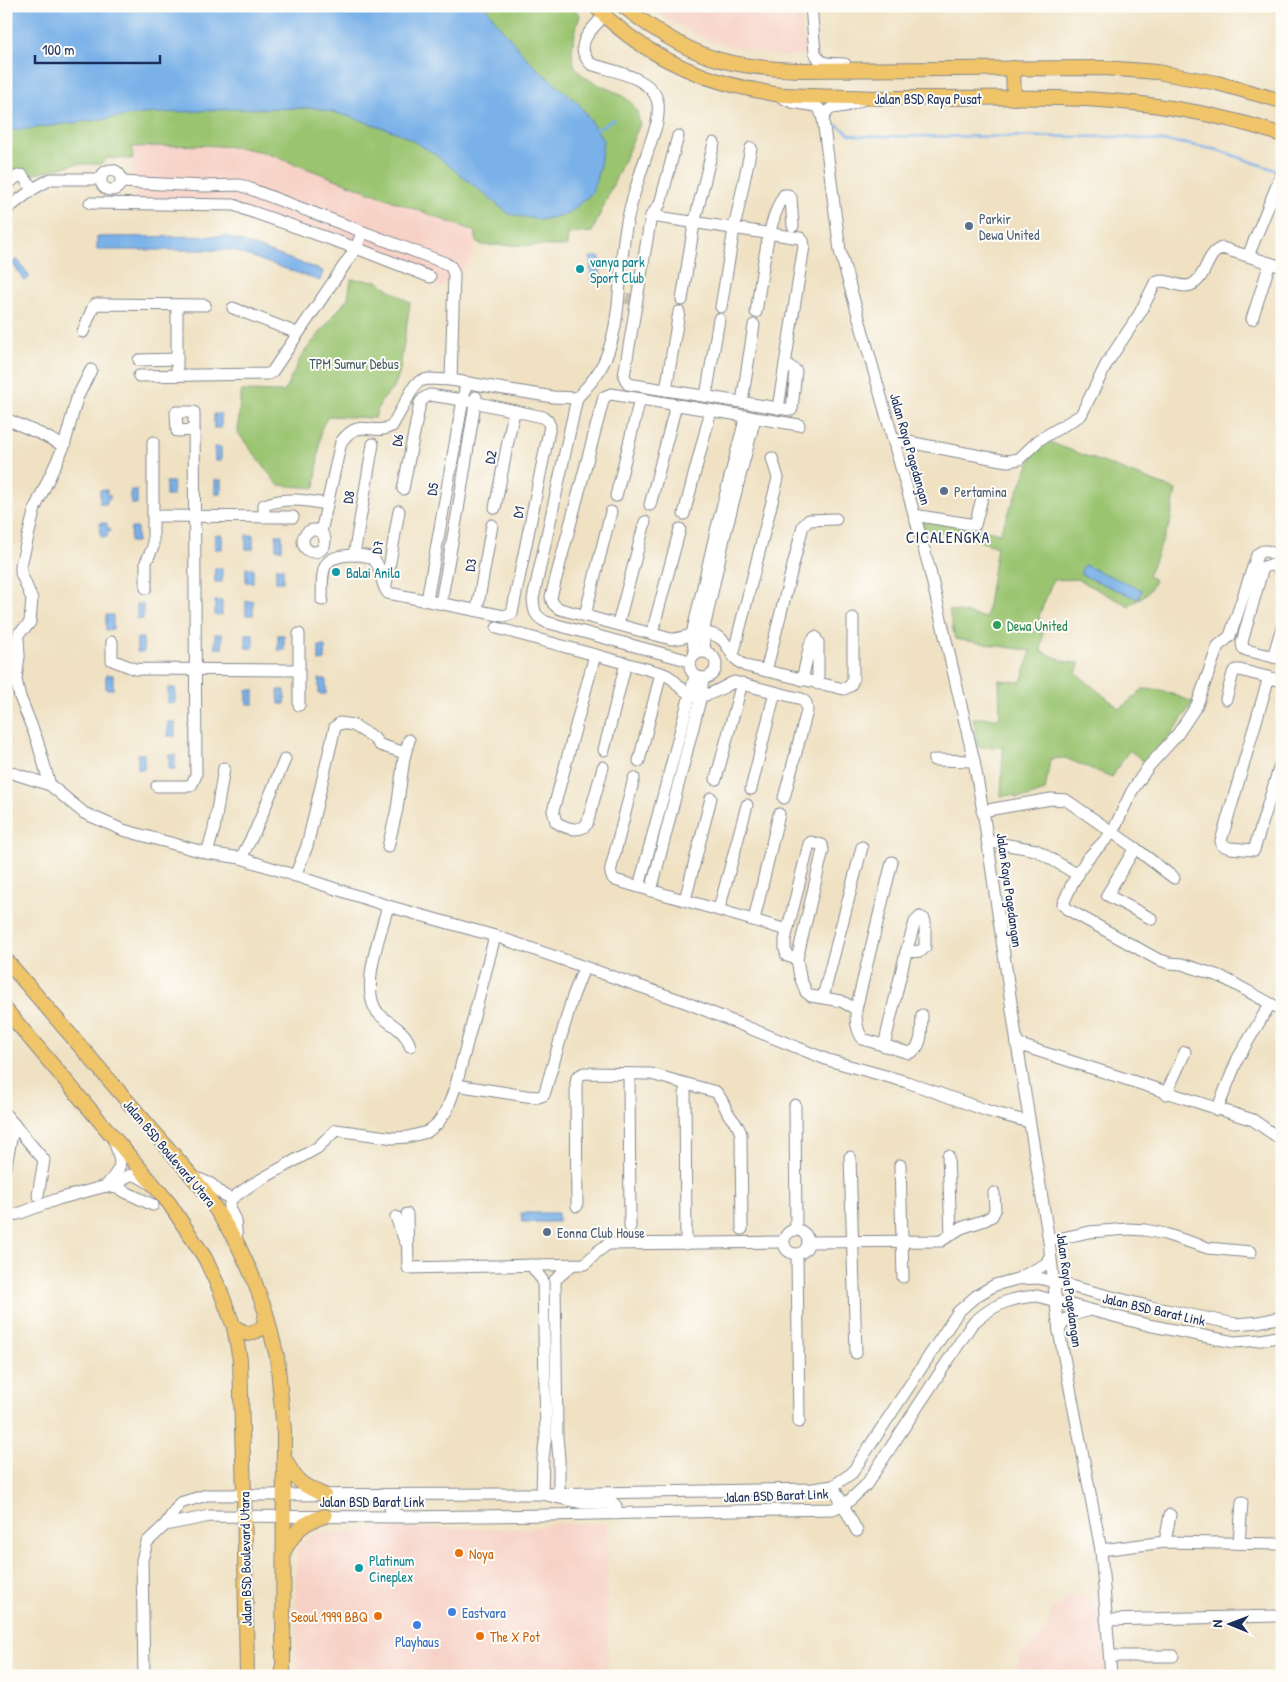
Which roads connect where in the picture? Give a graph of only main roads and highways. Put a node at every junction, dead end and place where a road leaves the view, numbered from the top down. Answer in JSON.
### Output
{"nodes":[{"id":1,"x":623,"y":6,"type":"edge"},
{"id":2,"x":599,"y":11,"type":"edge"},
{"id":3,"x":714,"y":58,"type":"junction"},
{"id":4,"x":1013,"y":68,"type":"junction"},
{"id":5,"x":706,"y":77,"type":"junction"},
{"id":6,"x":1014,"y":98,"type":"junction"},
{"id":7,"x":1282,"y":101,"type":"edge"},
{"id":8,"x":1282,"y":135,"type":"edge"},
{"id":9,"x":6,"y":960,"type":"edge"},
{"id":10,"x":6,"y":1010,"type":"edge"},
{"id":11,"x":266,"y":1313,"type":"junction"},
{"id":12,"x":234,"y":1327,"type":"junction"},
{"id":13,"x":285,"y":1458,"type":"junction"},
{"id":14,"x":324,"y":1495,"type":"road end"},
{"id":15,"x":325,"y":1516,"type":"road end"},
{"id":16,"x":283,"y":1553,"type":"junction"},
{"id":17,"x":246,"y":1676,"type":"edge"},
{"id":18,"x":283,"y":1676,"type":"edge"}],
"edges":[{"from":1,"to":3,"type":"main road"},
{"from":2,"to":5,"type":"main road","name":"Jalan BSD Raya Pusat"},
{"from":3,"to":4,"type":"main road"},
{"from":3,"to":5,"type":"main road"},
{"from":4,"to":6,"type":"main road"},
{"from":4,"to":7,"type":"main road"},
{"from":5,"to":6,"type":"main road","name":"Jalan BSD Raya Pusat"},
{"from":6,"to":8,"type":"main road","name":"Jalan BSD Raya Pusat"},
{"from":9,"to":11,"type":"main road","name":"Jalan BSD Boulevard Utara"},
{"from":10,"to":12,"type":"main road","name":"Jalan BSD Boulevard Utara"},
{"from":11,"to":12,"type":"main road"},
{"from":11,"to":13,"type":"main road","name":"Jalan BSD Boulevard Utara"},
{"from":12,"to":17,"type":"main road","name":"Jalan BSD Boulevard Utara"},
{"from":13,"to":14,"type":"main road"},
{"from":13,"to":16,"type":"main road","name":"Jalan BSD Boulevard Utara"},
{"from":15,"to":16,"type":"main road"},
{"from":16,"to":18,"type":"main road","name":"Jalan BSD Boulevard Utara"}]}
